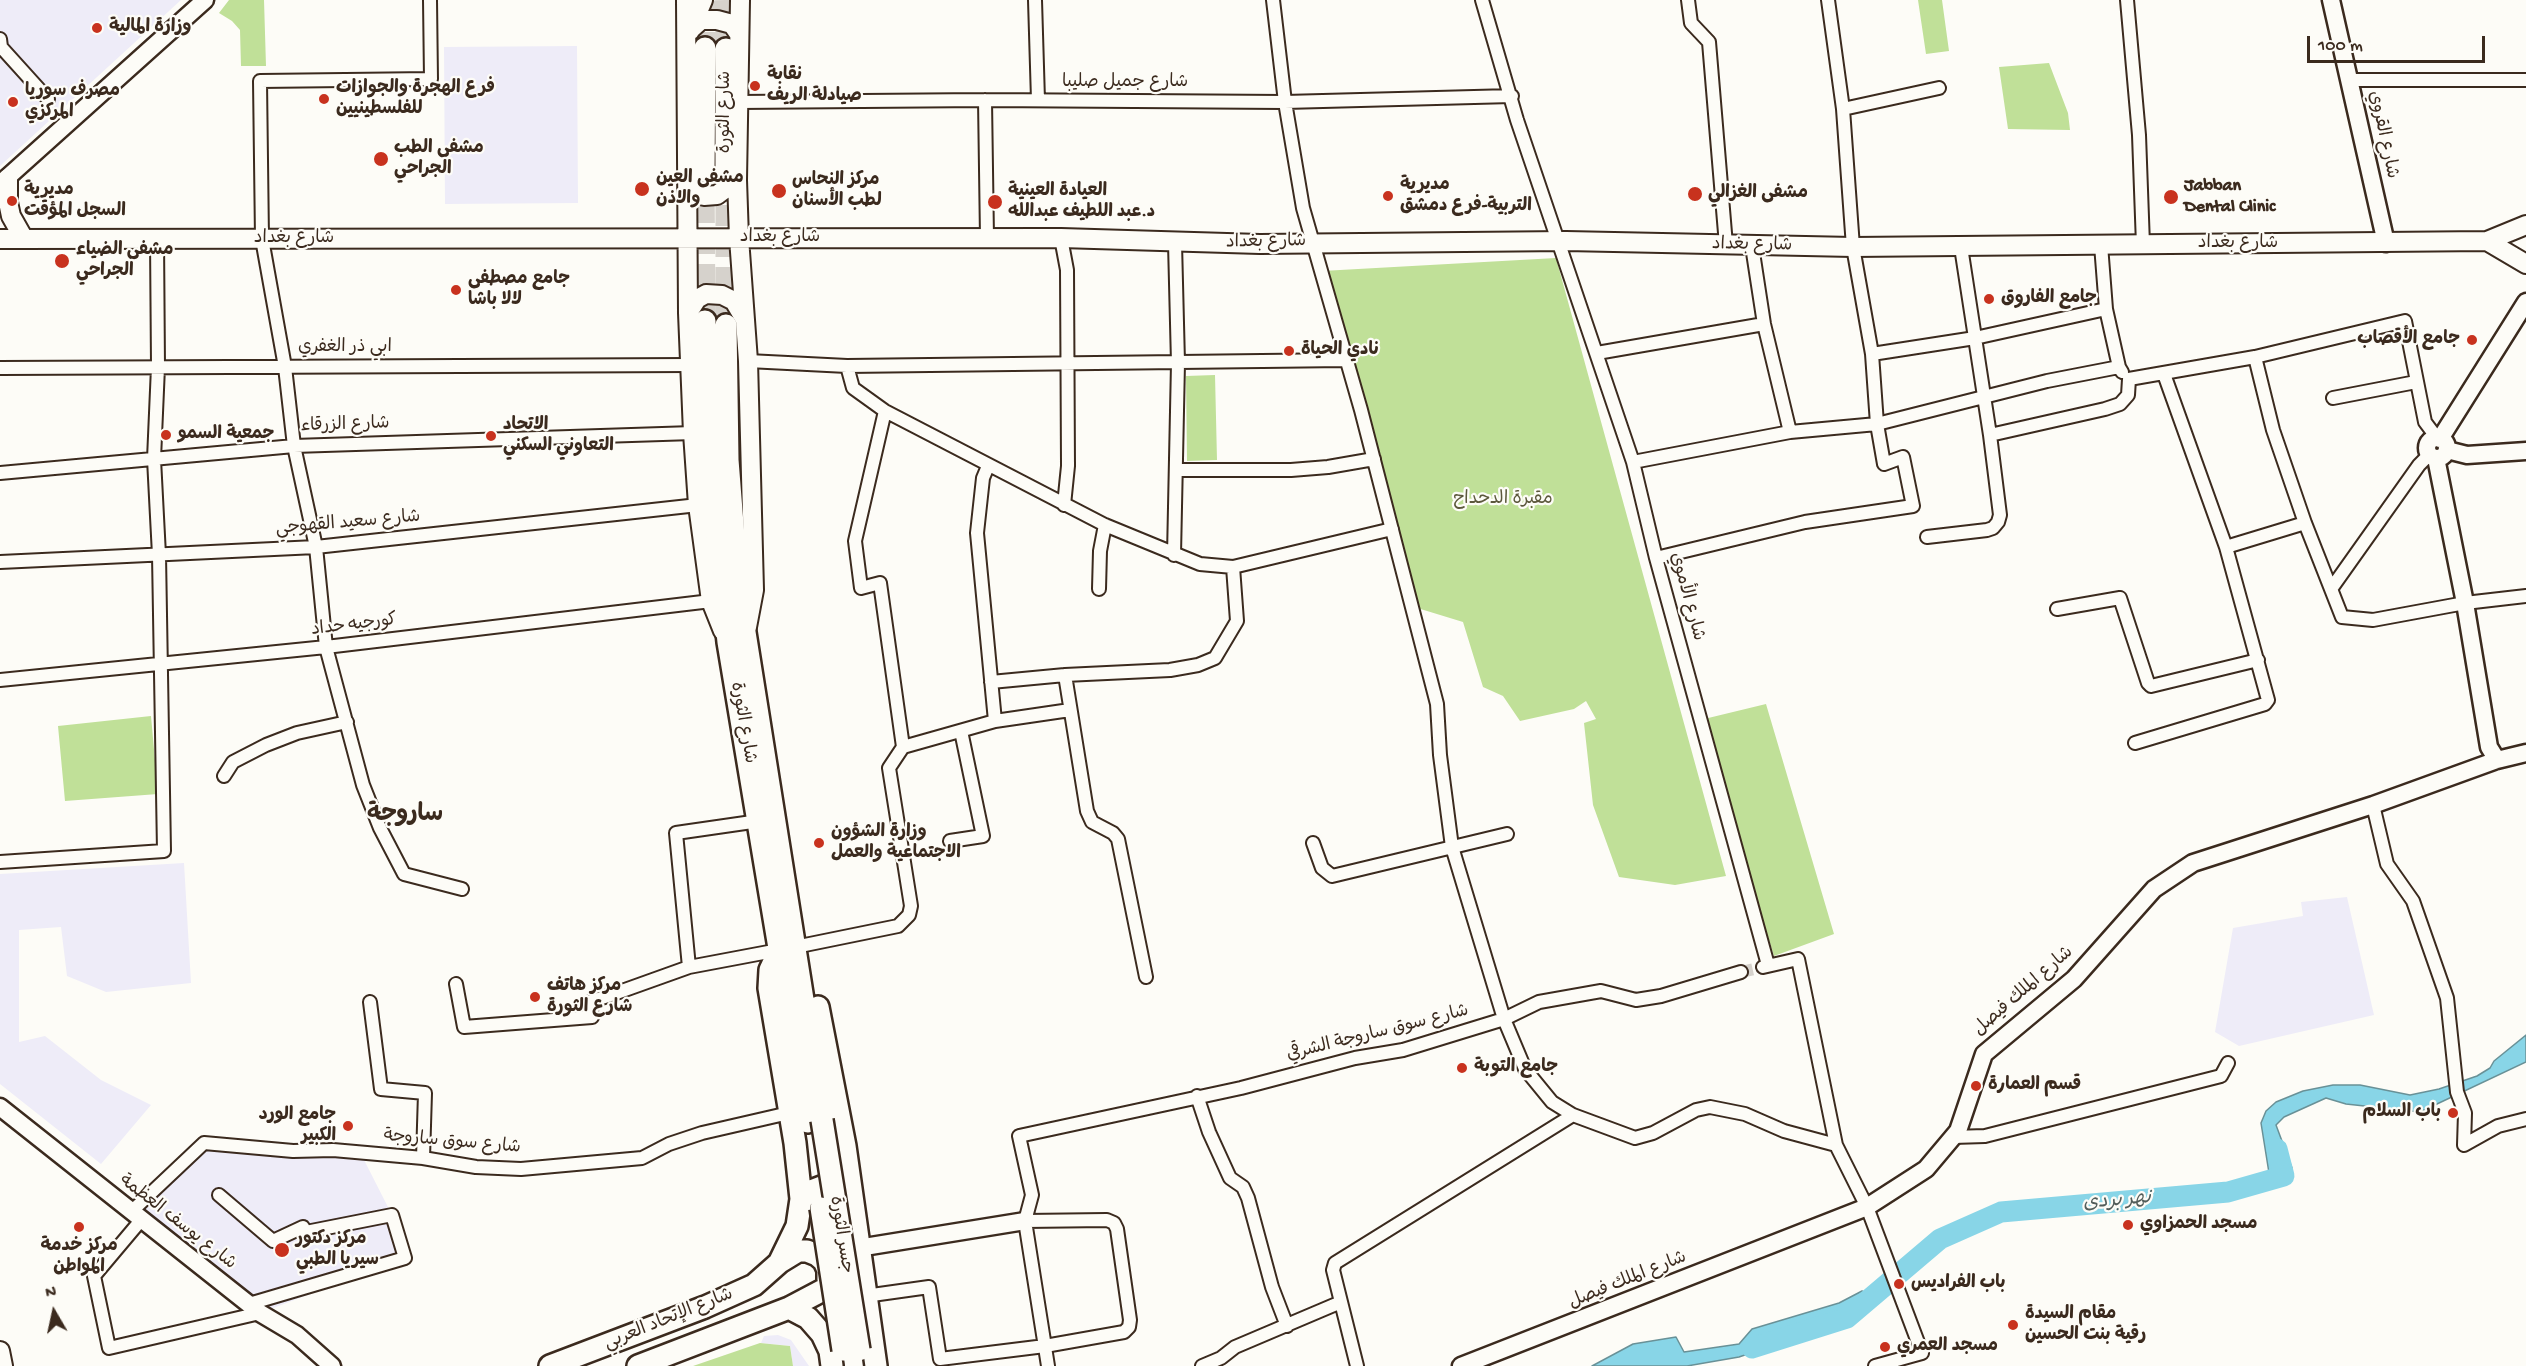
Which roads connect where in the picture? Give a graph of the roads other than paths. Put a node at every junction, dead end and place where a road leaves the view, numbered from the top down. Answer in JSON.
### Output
{"nodes":[{"id":1,"x":205,"y":0,"type":"edge"},
{"id":2,"x":430,"y":0,"type":"edge"},
{"id":3,"x":686,"y":0,"type":"edge"},
{"id":4,"x":703,"y":0,"type":"edge"},
{"id":5,"x":740,"y":0,"type":"edge"},
{"id":6,"x":1035,"y":0,"type":"edge"},
{"id":7,"x":1273,"y":0,"type":"edge"},
{"id":8,"x":1482,"y":0,"type":"edge"},
{"id":9,"x":1688,"y":0,"type":"edge"},
{"id":10,"x":1828,"y":0,"type":"edge"},
{"id":11,"x":2127,"y":0,"type":"edge"},
{"id":12,"x":2331,"y":0,"type":"edge"},
{"id":13,"x":688,"y":34,"type":"junction"},
{"id":14,"x":0,"y":39,"type":"edge"},
{"id":15,"x":723,"y":44,"type":"junction"},
{"id":16,"x":2351,"y":80,"type":"junction"},
{"id":17,"x":2526,"y":80,"type":"edge"},
{"id":18,"x":1939,"y":88,"type":"dead end"},
{"id":19,"x":1512,"y":96,"type":"junction"},
{"id":20,"x":48,"y":99,"type":"dead end"},
{"id":21,"x":985,"y":100,"type":"junction"},
{"id":22,"x":1038,"y":100,"type":"junction"},
{"id":23,"x":738,"y":102,"type":"junction"},
{"id":24,"x":1285,"y":102,"type":"junction"},
{"id":25,"x":1843,"y":109,"type":"junction"},
{"id":26,"x":696,"y":173,"type":"junction"},
{"id":27,"x":731,"y":177,"type":"junction"},
{"id":28,"x":4,"y":181,"type":"edge"},
{"id":29,"x":2526,"y":225,"type":"edge"},
{"id":30,"x":689,"y":238,"type":"junction"},
{"id":31,"x":738,"y":238,"type":"junction"},
{"id":32,"x":987,"y":238,"type":"junction"},
{"id":33,"x":1061,"y":238,"type":"junction"},
{"id":34,"x":0,"y":239,"type":"edge"},
{"id":35,"x":24,"y":239,"type":"junction"},
{"id":36,"x":157,"y":239,"type":"junction"},
{"id":37,"x":262,"y":239,"type":"junction"},
{"id":38,"x":1558,"y":241,"type":"junction"},
{"id":39,"x":2487,"y":241,"type":"junction"},
{"id":40,"x":1176,"y":243,"type":"junction"},
{"id":41,"x":1311,"y":243,"type":"junction"},
{"id":42,"x":2386,"y":243,"type":"junction"},
{"id":43,"x":1726,"y":245,"type":"junction"},
{"id":44,"x":2101,"y":245,"type":"junction"},
{"id":45,"x":2144,"y":245,"type":"junction"},
{"id":46,"x":1752,"y":246,"type":"junction"},
{"id":47,"x":1853,"y":247,"type":"junction"},
{"id":48,"x":1961,"y":247,"type":"junction"},
{"id":49,"x":2526,"y":264,"type":"edge"},
{"id":50,"x":2526,"y":302,"type":"edge"},
{"id":51,"x":2106,"y":309,"type":"junction"},
{"id":52,"x":716,"y":319,"type":"junction"},
{"id":53,"x":1764,"y":324,"type":"junction"},
{"id":54,"x":1975,"y":338,"type":"junction"},
{"id":55,"x":1597,"y":353,"type":"junction"},
{"id":56,"x":1872,"y":354,"type":"junction"},
{"id":57,"x":2255,"y":357,"type":"junction"},
{"id":58,"x":1345,"y":360,"type":"junction"},
{"id":59,"x":748,"y":362,"type":"junction"},
{"id":60,"x":1066,"y":362,"type":"junction"},
{"id":61,"x":1178,"y":363,"type":"junction"},
{"id":62,"x":690,"y":365,"type":"junction"},
{"id":63,"x":847,"y":366,"type":"junction"},
{"id":64,"x":158,"y":367,"type":"junction"},
{"id":65,"x":285,"y":367,"type":"junction"},
{"id":66,"x":2119,"y":367,"type":"junction"},
{"id":67,"x":0,"y":368,"type":"edge"},
{"id":68,"x":2164,"y":374,"type":"junction"},
{"id":69,"x":2129,"y":379,"type":"junction"},
{"id":70,"x":2416,"y":382,"type":"junction"},
{"id":71,"x":1983,"y":398,"type":"junction"},
{"id":72,"x":2333,"y":398,"type":"dead end"},
{"id":73,"x":885,"y":411,"type":"junction"},
{"id":74,"x":1877,"y":423,"type":"junction"},
{"id":75,"x":1790,"y":432,"type":"junction"},
{"id":76,"x":693,"y":433,"type":"junction"},
{"id":77,"x":1990,"y":435,"type":"junction"},
{"id":78,"x":294,"y":446,"type":"junction"},
{"id":79,"x":2438,"y":448,"type":"junction"},
{"id":80,"x":2526,"y":451,"type":"edge"},
{"id":81,"x":154,"y":459,"type":"junction"},
{"id":82,"x":1374,"y":459,"type":"junction"},
{"id":83,"x":1634,"y":462,"type":"junction"},
{"id":84,"x":988,"y":466,"type":"junction"},
{"id":85,"x":1176,"y":470,"type":"junction"},
{"id":86,"x":0,"y":473,"type":"edge"},
{"id":87,"x":698,"y":505,"type":"junction"},
{"id":88,"x":1064,"y":506,"type":"junction"},
{"id":89,"x":2305,"y":523,"type":"junction"},
{"id":90,"x":1105,"y":525,"type":"junction"},
{"id":91,"x":1392,"y":529,"type":"junction"},
{"id":92,"x":1927,"y":537,"type":"dead end"},
{"id":93,"x":316,"y":547,"type":"junction"},
{"id":94,"x":2226,"y":547,"type":"junction"},
{"id":95,"x":159,"y":555,"type":"junction"},
{"id":96,"x":1174,"y":555,"type":"junction"},
{"id":97,"x":1656,"y":558,"type":"junction"},
{"id":98,"x":0,"y":562,"type":"edge"},
{"id":99,"x":1233,"y":567,"type":"junction"},
{"id":100,"x":1099,"y":589,"type":"dead end"},
{"id":101,"x":2331,"y":589,"type":"junction"},
{"id":102,"x":2526,"y":596,"type":"edge"},
{"id":103,"x":711,"y":601,"type":"junction"},
{"id":104,"x":2465,"y":603,"type":"junction"},
{"id":105,"x":2057,"y":609,"type":"dead end"},
{"id":106,"x":736,"y":640,"type":"junction"},
{"id":107,"x":326,"y":647,"type":"junction"},
{"id":108,"x":2259,"y":660,"type":"junction"},
{"id":109,"x":161,"y":664,"type":"junction"},
{"id":110,"x":1065,"y":675,"type":"junction"},
{"id":111,"x":0,"y":680,"type":"edge"},
{"id":112,"x":991,"y":682,"type":"junction"},
{"id":113,"x":1070,"y":710,"type":"junction"},
{"id":114,"x":995,"y":721,"type":"junction"},
{"id":115,"x":347,"y":722,"type":"junction"},
{"id":116,"x":962,"y":731,"type":"junction"},
{"id":117,"x":2135,"y":744,"type":"dead end"},
{"id":118,"x":903,"y":747,"type":"junction"},
{"id":119,"x":2526,"y":753,"type":"edge"},
{"id":120,"x":2497,"y":760,"type":"junction"},
{"id":121,"x":224,"y":776,"type":"dead end"},
{"id":122,"x":2373,"y":805,"type":"junction"},
{"id":123,"x":759,"y":821,"type":"junction"},
{"id":124,"x":1506,"y":834,"type":"dead end"},
{"id":125,"x":950,"y":841,"type":"dead end"},
{"id":126,"x":1313,"y":843,"type":"dead end"},
{"id":127,"x":1452,"y":848,"type":"junction"},
{"id":128,"x":0,"y":862,"type":"edge"},
{"id":129,"x":462,"y":889,"type":"dead end"},
{"id":130,"x":790,"y":952,"type":"junction"},
{"id":131,"x":689,"y":967,"type":"junction"},
{"id":132,"x":1741,"y":972,"type":"tunnel mouth"},
{"id":133,"x":1146,"y":977,"type":"dead end"},
{"id":134,"x":456,"y":984,"type":"dead end"},
{"id":135,"x":370,"y":1002,"type":"dead end"},
{"id":136,"x":1504,"y":1019,"type":"junction"},
{"id":137,"x":2228,"y":1063,"type":"dead end"},
{"id":138,"x":1197,"y":1096,"type":"junction"},
{"id":139,"x":0,"y":1107,"type":"edge"},
{"id":140,"x":1573,"y":1115,"type":"junction"},
{"id":141,"x":806,"y":1118,"type":"junction"},
{"id":142,"x":2526,"y":1119,"type":"edge"},
{"id":143,"x":843,"y":1131,"type":"junction"},
{"id":144,"x":1953,"y":1137,"type":"junction"},
{"id":145,"x":795,"y":1143,"type":"junction"},
{"id":146,"x":1836,"y":1145,"type":"junction"},
{"id":147,"x":423,"y":1158,"type":"junction"},
{"id":148,"x":851,"y":1188,"type":"junction"},
{"id":149,"x":219,"y":1195,"type":"dead end"},
{"id":150,"x":801,"y":1199,"type":"junction"},
{"id":151,"x":1867,"y":1207,"type":"junction"},
{"id":152,"x":137,"y":1215,"type":"junction"},
{"id":153,"x":1025,"y":1221,"type":"junction"},
{"id":154,"x":858,"y":1248,"type":"junction"},
{"id":155,"x":780,"y":1262,"type":"junction"},
{"id":156,"x":825,"y":1289,"type":"junction"},
{"id":157,"x":865,"y":1296,"type":"junction"},
{"id":158,"x":1341,"y":1302,"type":"junction"},
{"id":159,"x":254,"y":1308,"type":"junction"},
{"id":160,"x":789,"y":1308,"type":"junction"},
{"id":161,"x":1287,"y":1326,"type":"junction"},
{"id":162,"x":1045,"y":1346,"type":"junction"},
{"id":163,"x":0,"y":1351,"type":"edge"},
{"id":164,"x":849,"y":1355,"type":"edge"},
{"id":165,"x":3,"y":1366,"type":"edge"},
{"id":166,"x":332,"y":1366,"type":"edge"},
{"id":167,"x":550,"y":1366,"type":"edge"},
{"id":168,"x":638,"y":1366,"type":"edge"},
{"id":169,"x":876,"y":1366,"type":"edge"},
{"id":170,"x":1048,"y":1366,"type":"edge"},
{"id":171,"x":1202,"y":1366,"type":"edge"},
{"id":172,"x":1357,"y":1366,"type":"edge"},
{"id":173,"x":1461,"y":1366,"type":"edge"},
{"id":174,"x":1875,"y":1366,"type":"edge"}],
"edges":[{"from":1,"to":28,"type":"street"},
{"from":2,"to":37,"type":"street"},
{"from":3,"to":13,"type":"main road"},
{"from":4,"to":13,"type":"main road"},
{"from":5,"to":15,"type":"main road"},
{"from":6,"to":22,"type":"street"},
{"from":7,"to":24,"type":"street"},
{"from":8,"to":19,"type":"street","name":"شارع الأموي"},
{"from":9,"to":43,"type":"street"},
{"from":10,"to":25,"type":"street"},
{"from":11,"to":45,"type":"street"},
{"from":12,"to":16,"type":"street","name":"شارع القروي"},
{"from":13,"to":15,"type":"main road"},
{"from":13,"to":26,"type":"main road"},
{"from":14,"to":20,"type":"street"},
{"from":15,"to":23,"type":"main road"},
{"from":15,"to":26,"type":"highway","name":"شارع الثورة"},
{"from":15,"to":27,"type":"highway","name":"شارع الثورة"},
{"from":16,"to":17,"type":"street"},
{"from":16,"to":42,"type":"street","name":"شارع القروي"},
{"from":18,"to":25,"type":"street"},
{"from":19,"to":24,"type":"street","name":"شارع جميل صليبا"},
{"from":19,"to":38,"type":"street","name":"شارع الأموي"},
{"from":21,"to":22,"type":"street","name":"شارع جميل صليبا"},
{"from":21,"to":23,"type":"street","name":"شارع جميل صليبا"},
{"from":21,"to":32,"type":"street"},
{"from":22,"to":24,"type":"street","name":"شارع جميل صليبا"},
{"from":23,"to":27,"type":"main road"},
{"from":24,"to":41,"type":"street"},
{"from":25,"to":47,"type":"street"},
{"from":26,"to":27,"type":"main road"},
{"from":26,"to":30,"type":"main road"},
{"from":27,"to":31,"type":"main road"},
{"from":28,"to":35,"type":"main road"},
{"from":29,"to":39,"type":"main road"},
{"from":30,"to":31,"type":"main road","name":"شارع بغداد"},
{"from":30,"to":37,"type":"main road","name":"شارع بغداد"},
{"from":30,"to":52,"type":"main road"},
{"from":31,"to":32,"type":"main road","name":"شارع بغداد"},
{"from":31,"to":52,"type":"main road"},
{"from":32,"to":33,"type":"main road","name":"شارع بغداد"},
{"from":33,"to":40,"type":"main road","name":"شارع بغداد"},
{"from":33,"to":60,"type":"street"},
{"from":34,"to":35,"type":"main road","name":"شارع بغداد"},
{"from":35,"to":36,"type":"main road","name":"شارع بغداد"},
{"from":36,"to":37,"type":"main road","name":"شارع بغداد"},
{"from":36,"to":64,"type":"street"},
{"from":37,"to":65,"type":"street"},
{"from":38,"to":41,"type":"main road","name":"شارع بغداد"},
{"from":38,"to":43,"type":"main road","name":"شارع بغداد"},
{"from":38,"to":55,"type":"street","name":"شارع الأموي"},
{"from":39,"to":42,"type":"main road","name":"شارع بغداد"},
{"from":39,"to":49,"type":"main road"},
{"from":40,"to":41,"type":"main road","name":"شارع بغداد"},
{"from":40,"to":61,"type":"street"},
{"from":41,"to":58,"type":"street"},
{"from":42,"to":45,"type":"main road","name":"شارع بغداد"},
{"from":43,"to":46,"type":"main road","name":"شارع بغداد"},
{"from":44,"to":45,"type":"main road","name":"شارع بغداد"},
{"from":44,"to":48,"type":"main road","name":"شارع بغداد"},
{"from":44,"to":51,"type":"street"},
{"from":46,"to":47,"type":"main road","name":"شارع بغداد"},
{"from":46,"to":53,"type":"street"},
{"from":47,"to":48,"type":"main road","name":"شارع بغداد"},
{"from":47,"to":56,"type":"street"},
{"from":48,"to":54,"type":"street"},
{"from":50,"to":79,"type":"street"},
{"from":51,"to":54,"type":"street"},
{"from":51,"to":66,"type":"street"},
{"from":52,"to":59,"type":"main road"},
{"from":52,"to":62,"type":"main road"},
{"from":52,"to":106,"type":"highway","name":"شارع الثورة"},
{"from":53,"to":55,"type":"street"},
{"from":53,"to":75,"type":"street"},
{"from":54,"to":56,"type":"street"},
{"from":54,"to":71,"type":"street"},
{"from":55,"to":83,"type":"street","name":"شارع الأموي"},
{"from":56,"to":74,"type":"street"},
{"from":57,"to":68,"type":"street"},
{"from":57,"to":70,"type":"street"},
{"from":57,"to":89,"type":"street"},
{"from":58,"to":61,"type":"street"},
{"from":58,"to":82,"type":"street"},
{"from":59,"to":63,"type":"street"},
{"from":59,"to":106,"type":"main road"},
{"from":60,"to":61,"type":"street"},
{"from":60,"to":63,"type":"street"},
{"from":60,"to":88,"type":"street"},
{"from":61,"to":85,"type":"street"},
{"from":62,"to":65,"type":"street","name":"ابي ذر الغفري"},
{"from":62,"to":76,"type":"main road"},
{"from":63,"to":73,"type":"street"},
{"from":64,"to":65,"type":"street","name":"ابي ذر الغفري"},
{"from":64,"to":67,"type":"street","name":"ابي ذر الغفري"},
{"from":64,"to":81,"type":"street"},
{"from":65,"to":78,"type":"street"},
{"from":66,"to":69,"type":"street"},
{"from":66,"to":71,"type":"street"},
{"from":68,"to":69,"type":"street"},
{"from":68,"to":94,"type":"street"},
{"from":69,"to":77,"type":"street"},
{"from":70,"to":72,"type":"street"},
{"from":70,"to":79,"type":"street"},
{"from":71,"to":74,"type":"street"},
{"from":71,"to":77,"type":"street"},
{"from":73,"to":84,"type":"street"},
{"from":73,"to":118,"type":"street"},
{"from":74,"to":75,"type":"street"},
{"from":74,"to":97,"type":"street"},
{"from":75,"to":83,"type":"street"},
{"from":76,"to":78,"type":"street","name":"شارع الزرقاء"},
{"from":76,"to":87,"type":"main road"},
{"from":77,"to":92,"type":"street"},
{"from":78,"to":81,"type":"street","name":"شارع الزرقاء"},
{"from":78,"to":93,"type":"street"},
{"from":79,"to":80,"type":"street"},
{"from":79,"to":101,"type":"street"},
{"from":79,"to":104,"type":"street"},
{"from":81,"to":86,"type":"street","name":"شارع الزرقاء"},
{"from":81,"to":95,"type":"street"},
{"from":82,"to":85,"type":"street"},
{"from":82,"to":91,"type":"street"},
{"from":83,"to":97,"type":"street","name":"شارع الأموي"},
{"from":84,"to":88,"type":"street"},
{"from":84,"to":112,"type":"street"},
{"from":85,"to":96,"type":"street"},
{"from":87,"to":93,"type":"street","name":"شارع سعيد القهوجي"},
{"from":87,"to":103,"type":"main road"},
{"from":88,"to":90,"type":"street"},
{"from":89,"to":94,"type":"street"},
{"from":89,"to":101,"type":"street"},
{"from":90,"to":96,"type":"street"},
{"from":90,"to":100,"type":"street"},
{"from":91,"to":99,"type":"street"},
{"from":91,"to":127,"type":"street"},
{"from":93,"to":95,"type":"street","name":"شارع سعيد القهوجي"},
{"from":93,"to":107,"type":"street"},
{"from":94,"to":108,"type":"street"},
{"from":95,"to":98,"type":"street","name":"شارع سعيد القهوجي"},
{"from":95,"to":109,"type":"street"},
{"from":96,"to":99,"type":"street"},
{"from":97,"to":146,"type":"street","name":"شارع الأموي"},
{"from":99,"to":110,"type":"street"},
{"from":101,"to":104,"type":"street"},
{"from":102,"to":104,"type":"street"},
{"from":103,"to":106,"type":"main road"},
{"from":103,"to":107,"type":"street","name":"كورجيه حداد"},
{"from":104,"to":120,"type":"street"},
{"from":105,"to":108,"type":"street"},
{"from":106,"to":123,"type":"highway","name":"شارع الثورة"},
{"from":106,"to":130,"type":"highway","name":"شارع الثورة"},
{"from":107,"to":109,"type":"street","name":"كورجيه حداد"},
{"from":107,"to":115,"type":"street"},
{"from":108,"to":117,"type":"street"},
{"from":109,"to":111,"type":"street","name":"كورجيه حداد"},
{"from":109,"to":128,"type":"street"},
{"from":110,"to":112,"type":"street"},
{"from":110,"to":113,"type":"street"},
{"from":112,"to":114,"type":"street"},
{"from":113,"to":114,"type":"street"},
{"from":113,"to":133,"type":"street"},
{"from":114,"to":116,"type":"street"},
{"from":115,"to":121,"type":"street"},
{"from":115,"to":129,"type":"street"},
{"from":116,"to":118,"type":"street"},
{"from":116,"to":125,"type":"street"},
{"from":118,"to":130,"type":"street"},
{"from":119,"to":120,"type":"street","name":"شارع الملك فيصل"},
{"from":120,"to":122,"type":"street","name":"شارع الملك فيصل"},
{"from":122,"to":142,"type":"street"},
{"from":122,"to":144,"type":"street","name":"شارع الملك فيصل"},
{"from":123,"to":130,"type":"highway","name":"شارع الثورة"},
{"from":123,"to":131,"type":"street"},
{"from":124,"to":127,"type":"street"},
{"from":126,"to":127,"type":"street"},
{"from":127,"to":136,"type":"street"},
{"from":130,"to":131,"type":"street"},
{"from":130,"to":141,"type":"highway","name":"شارع الثورة"},
{"from":130,"to":141,"type":"highway"},
{"from":130,"to":143,"type":"highway"},
{"from":131,"to":134,"type":"street"},
{"from":132,"to":136,"type":"street","name":"شارع سوق ساروجة الشرقي"},
{"from":135,"to":147,"type":"street"},
{"from":136,"to":138,"type":"street","name":"شارع سوق ساروجة الشرقي"},
{"from":136,"to":140,"type":"street"},
{"from":137,"to":144,"type":"street"},
{"from":138,"to":153,"type":"street","name":"شارع سوق ساروجة الشرقي"},
{"from":138,"to":161,"type":"street"},
{"from":139,"to":152,"type":"street","name":"شارع يوسف العظمة"},
{"from":140,"to":146,"type":"street"},
{"from":140,"to":158,"type":"street"},
{"from":141,"to":145,"type":"highway"},
{"from":141,"to":147,"type":"street","name":"شارع سوق ساروجة"},
{"from":141,"to":164,"type":"highway","name":"جسر الثورة","bridge":true},
{"from":143,"to":145,"type":"highway"},
{"from":143,"to":148,"type":"highway"},
{"from":144,"to":151,"type":"street","name":"شارع الملك فيصل"},
{"from":145,"to":150,"type":"highway"},
{"from":146,"to":151,"type":"street"},
{"from":147,"to":152,"type":"street","name":"شارع سوق ساروجة"},
{"from":148,"to":150,"type":"highway"},
{"from":148,"to":154,"type":"highway"},
{"from":149,"to":159,"type":"street"},
{"from":150,"to":155,"type":"highway"},
{"from":151,"to":173,"type":"street","name":"شارع الملك فيصل"},
{"from":151,"to":174,"type":"street"},
{"from":152,"to":159,"type":"street","name":"شارع يوسف العظمة"},
{"from":152,"to":159,"type":"street","name":"شارع سوق ساروجة"},
{"from":153,"to":154,"type":"street"},
{"from":153,"to":162,"type":"street"},
{"from":153,"to":162,"type":"street"},
{"from":154,"to":156,"type":"highway","name":"شارع الإتحاد العربي"},
{"from":154,"to":157,"type":"highway"},
{"from":155,"to":156,"type":"highway"},
{"from":155,"to":167,"type":"highway","name":"شارع الإتحاد العربي"},
{"from":156,"to":160,"type":"highway","name":"شارع الإتحاد العربي"},
{"from":157,"to":162,"type":"street"},
{"from":157,"to":164,"type":"highway"},
{"from":158,"to":161,"type":"street"},
{"from":158,"to":172,"type":"street"},
{"from":159,"to":166,"type":"street","name":"شارع يوسف العظمة"},
{"from":160,"to":164,"type":"highway"},
{"from":160,"to":168,"type":"highway","name":"شارع الإتحاد العربي"},
{"from":161,"to":171,"type":"street"},
{"from":162,"to":170,"type":"street"},
{"from":163,"to":165,"type":"main road"},
{"from":164,"to":169,"type":"highway"}]}
